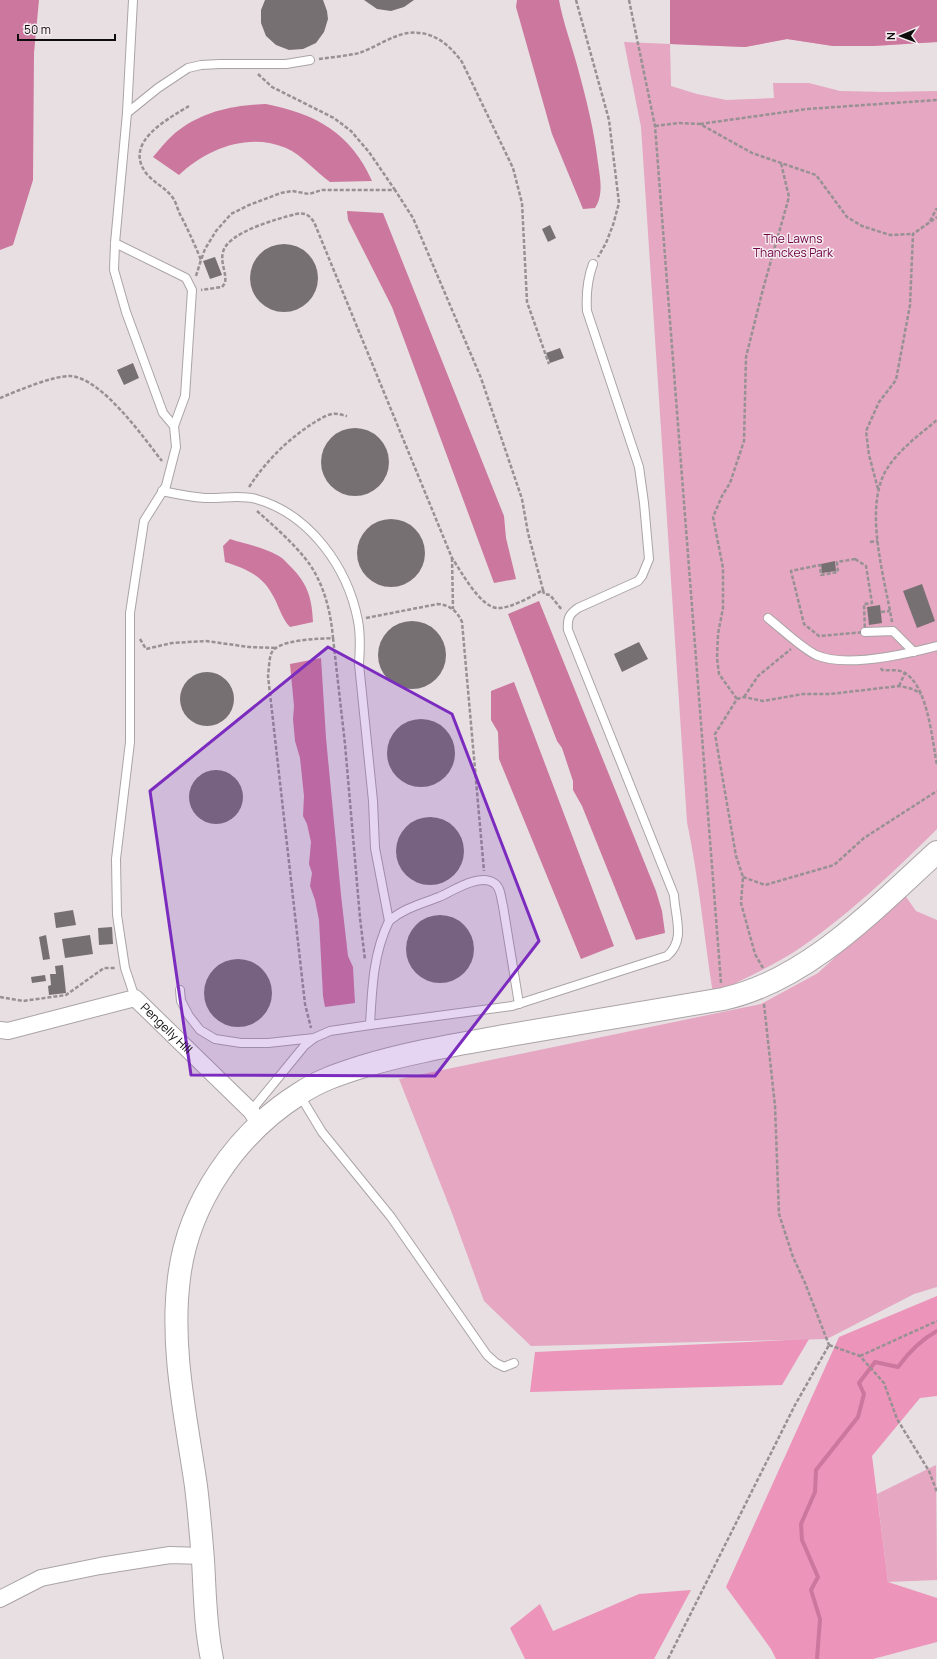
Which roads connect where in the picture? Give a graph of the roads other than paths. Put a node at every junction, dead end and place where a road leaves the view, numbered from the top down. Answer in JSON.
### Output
{"nodes":[{"id":1,"x":133,"y":0,"type":"edge"},
{"id":2,"x":310,"y":60,"type":"road end"},
{"id":3,"x":127,"y":113,"type":"junction"},
{"id":4,"x":115,"y":243,"type":"junction"},
{"id":5,"x":593,"y":264,"type":"road end"},
{"id":6,"x":174,"y":426,"type":"junction"},
{"id":7,"x":162,"y":491,"type":"junction"},
{"id":8,"x":768,"y":618,"type":"dead end"},
{"id":9,"x":866,"y":632,"type":"road end"},
{"id":10,"x":937,"y":646,"type":"edge"},
{"id":11,"x":914,"y":652,"type":"junction"},
{"id":12,"x":937,"y":852,"type":"edge"},
{"id":13,"x":389,"y":921,"type":"junction"},
{"id":14,"x":180,"y":990,"type":"dead end"},
{"id":15,"x":134,"y":998,"type":"junction"},
{"id":16,"x":519,"y":1004,"type":"junction"},
{"id":17,"x":370,"y":1025,"type":"junction"},
{"id":18,"x":0,"y":1030,"type":"edge"},
{"id":19,"x":314,"y":1038,"type":"junction"},
{"id":20,"x":299,"y":1094,"type":"junction"},
{"id":21,"x":256,"y":1118,"type":"junction"},
{"id":22,"x":514,"y":1363,"type":"dead end"},
{"id":23,"x":203,"y":1556,"type":"junction"},
{"id":24,"x":0,"y":1599,"type":"edge"},
{"id":25,"x":212,"y":1659,"type":"edge"}],
"edges":[{"from":1,"to":3,"type":"lane"},
{"from":2,"to":3,"type":"lane"},
{"from":3,"to":4,"type":"lane"},
{"from":4,"to":6,"type":"lane"},
{"from":4,"to":6,"type":"lane"},
{"from":5,"to":16,"type":"lane"},
{"from":6,"to":7,"type":"lane"},
{"from":7,"to":13,"type":"lane"},
{"from":7,"to":15,"type":"lane"},
{"from":8,"to":11,"type":"lane"},
{"from":9,"to":11,"type":"lane"},
{"from":10,"to":11,"type":"lane"},
{"from":12,"to":20,"type":"main road"},
{"from":13,"to":16,"type":"lane"},
{"from":13,"to":17,"type":"lane"},
{"from":14,"to":19,"type":"lane"},
{"from":15,"to":18,"type":"street","name":"Pengelly Hill"},
{"from":15,"to":21,"type":"street","name":"Pengelly Hill"},
{"from":16,"to":17,"type":"lane"},
{"from":17,"to":19,"type":"lane"},
{"from":19,"to":21,"type":"lane"},
{"from":20,"to":21,"type":"main road"},
{"from":20,"to":22,"type":"lane"},
{"from":21,"to":23,"type":"main road"},
{"from":23,"to":24,"type":"street"},
{"from":23,"to":25,"type":"main road"}]}
